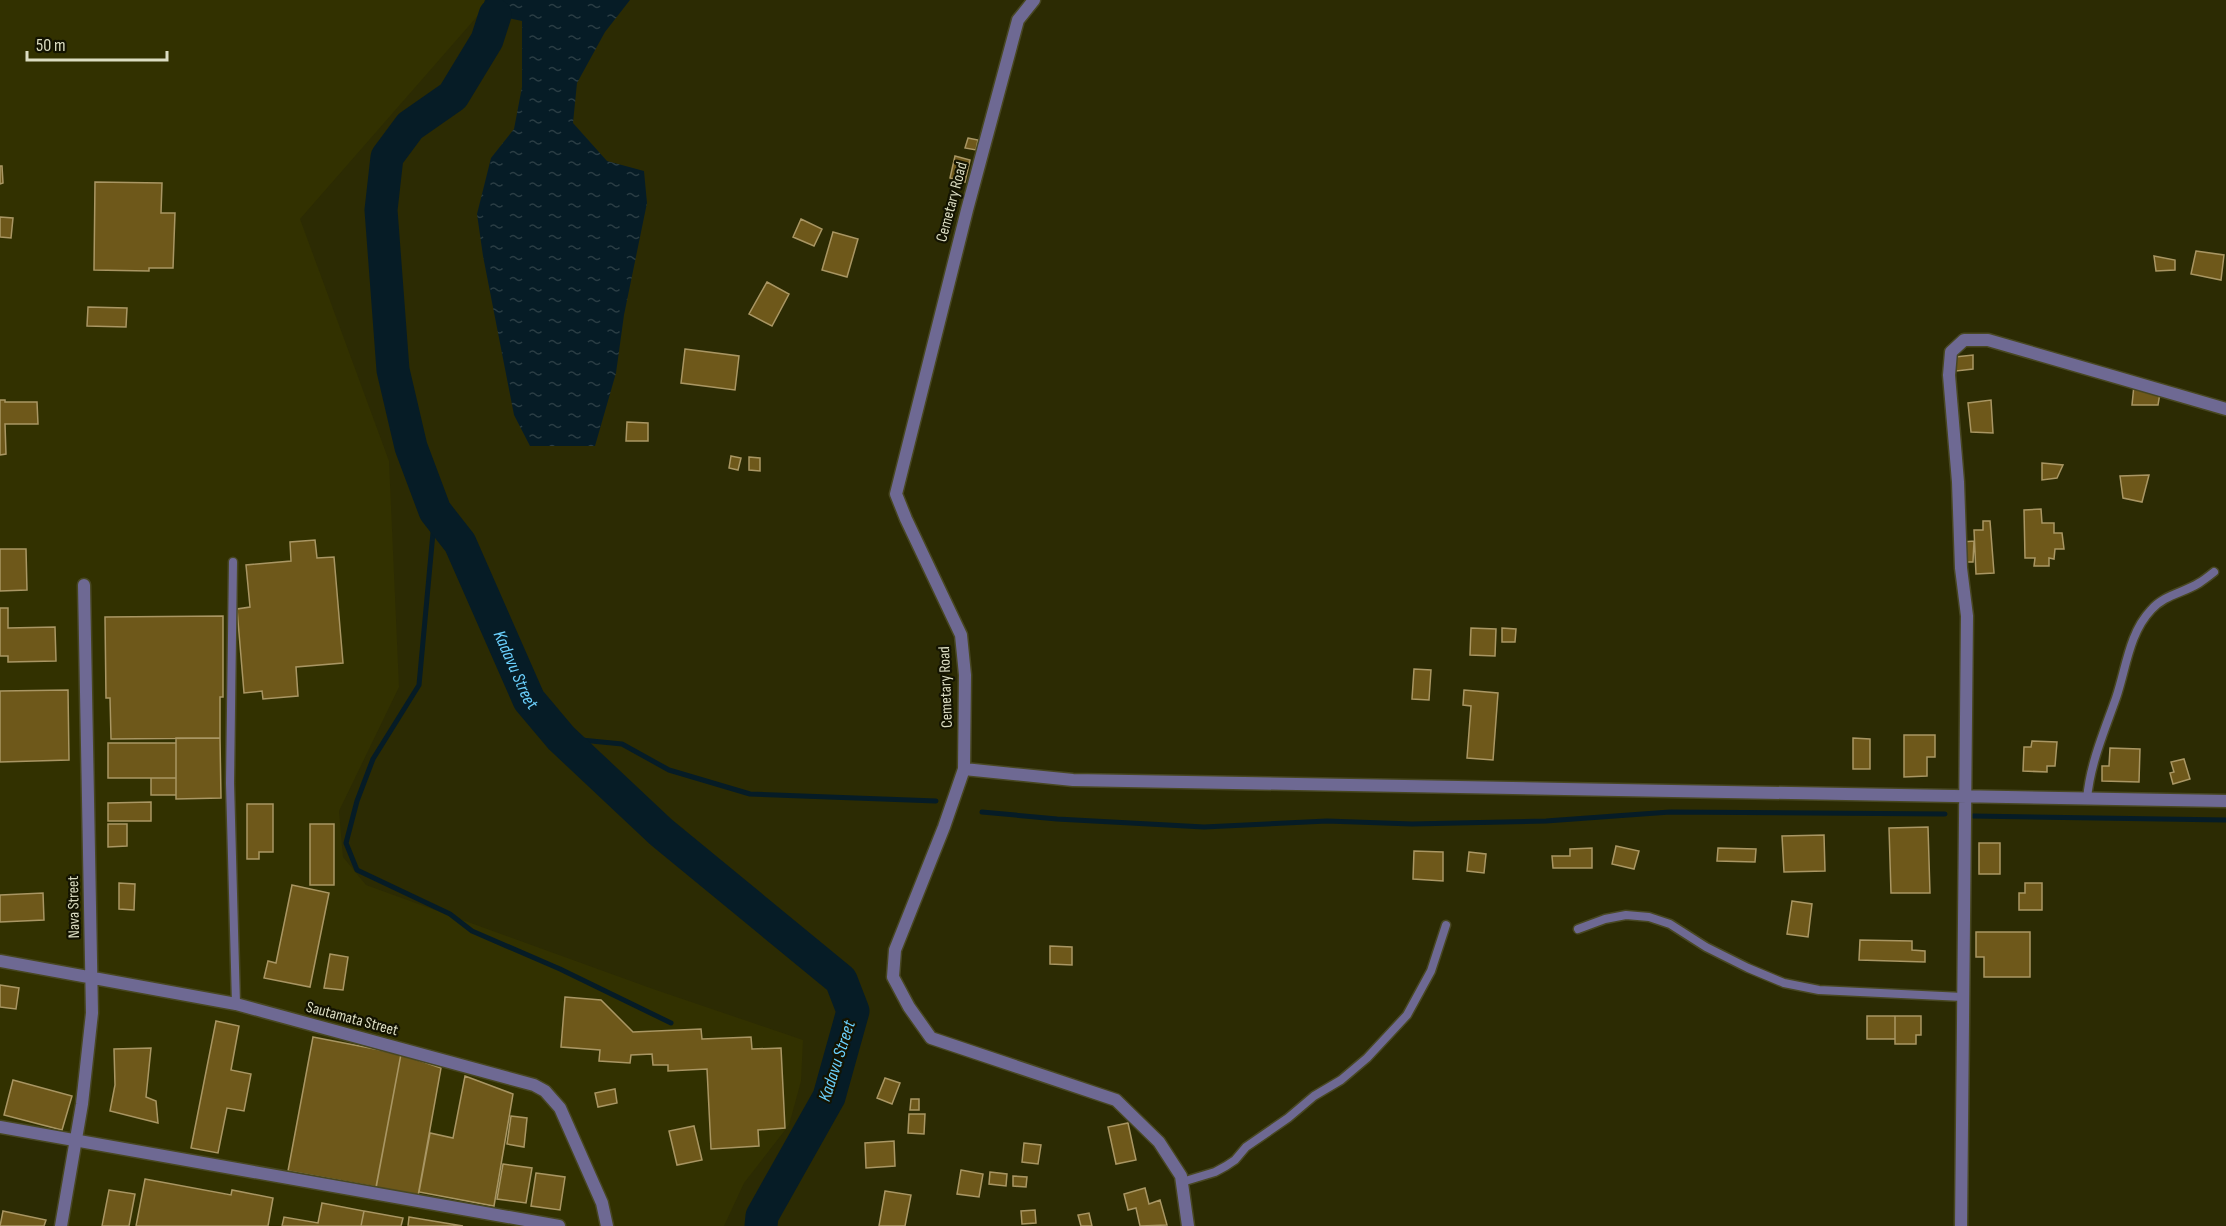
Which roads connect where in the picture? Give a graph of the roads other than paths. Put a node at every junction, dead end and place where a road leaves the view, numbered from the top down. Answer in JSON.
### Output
{"nodes":[{"id":1,"x":1034,"y":0,"type":"edge"},
{"id":2,"x":2226,"y":409,"type":"edge"},
{"id":3,"x":233,"y":562,"type":"dead end"},
{"id":4,"x":2214,"y":572,"type":"dead end"},
{"id":5,"x":84,"y":585,"type":"dead end"},
{"id":6,"x":964,"y":769,"type":"junction"},
{"id":7,"x":1964,"y":798,"type":"junction"},
{"id":8,"x":2087,"y":800,"type":"junction"},
{"id":9,"x":2226,"y":801,"type":"edge"},
{"id":10,"x":1446,"y":925,"type":"dead end"},
{"id":11,"x":1578,"y":929,"type":"dead end"},
{"id":12,"x":0,"y":962,"type":"edge"},
{"id":13,"x":92,"y":979,"type":"junction"},
{"id":14,"x":1963,"y":997,"type":"junction"},
{"id":15,"x":236,"y":1004,"type":"junction"},
{"id":16,"x":0,"y":1127,"type":"edge"},
{"id":17,"x":76,"y":1140,"type":"junction"},
{"id":18,"x":1182,"y":1182,"type":"junction"},
{"id":19,"x":61,"y":1226,"type":"edge"},
{"id":20,"x":559,"y":1226,"type":"edge"},
{"id":21,"x":607,"y":1226,"type":"edge"},
{"id":22,"x":1188,"y":1226,"type":"edge"},
{"id":23,"x":1961,"y":1226,"type":"edge"}],
"edges":[{"from":1,"to":6,"type":"street","name":"Cemetary Road"},
{"from":2,"to":7,"type":"street"},
{"from":3,"to":15,"type":"lane"},
{"from":4,"to":8,"type":"lane"},
{"from":5,"to":13,"type":"street","name":"Nava Street"},
{"from":6,"to":7,"type":"street"},
{"from":6,"to":18,"type":"street","name":"Cemetary Road"},
{"from":7,"to":8,"type":"street"},
{"from":7,"to":14,"type":"street"},
{"from":8,"to":9,"type":"street"},
{"from":10,"to":18,"type":"lane"},
{"from":11,"to":14,"type":"lane"},
{"from":12,"to":13,"type":"street","name":"Sautamata Street"},
{"from":13,"to":15,"type":"street","name":"Sautamata Street"},
{"from":13,"to":17,"type":"street","name":"Nava Street"},
{"from":14,"to":23,"type":"street"},
{"from":15,"to":21,"type":"street","name":"Sautamata Street"},
{"from":16,"to":17,"type":"street"},
{"from":17,"to":19,"type":"street","name":"Nava Street"},
{"from":17,"to":20,"type":"street"},
{"from":18,"to":22,"type":"street","name":"Cemetary Road"}]}
